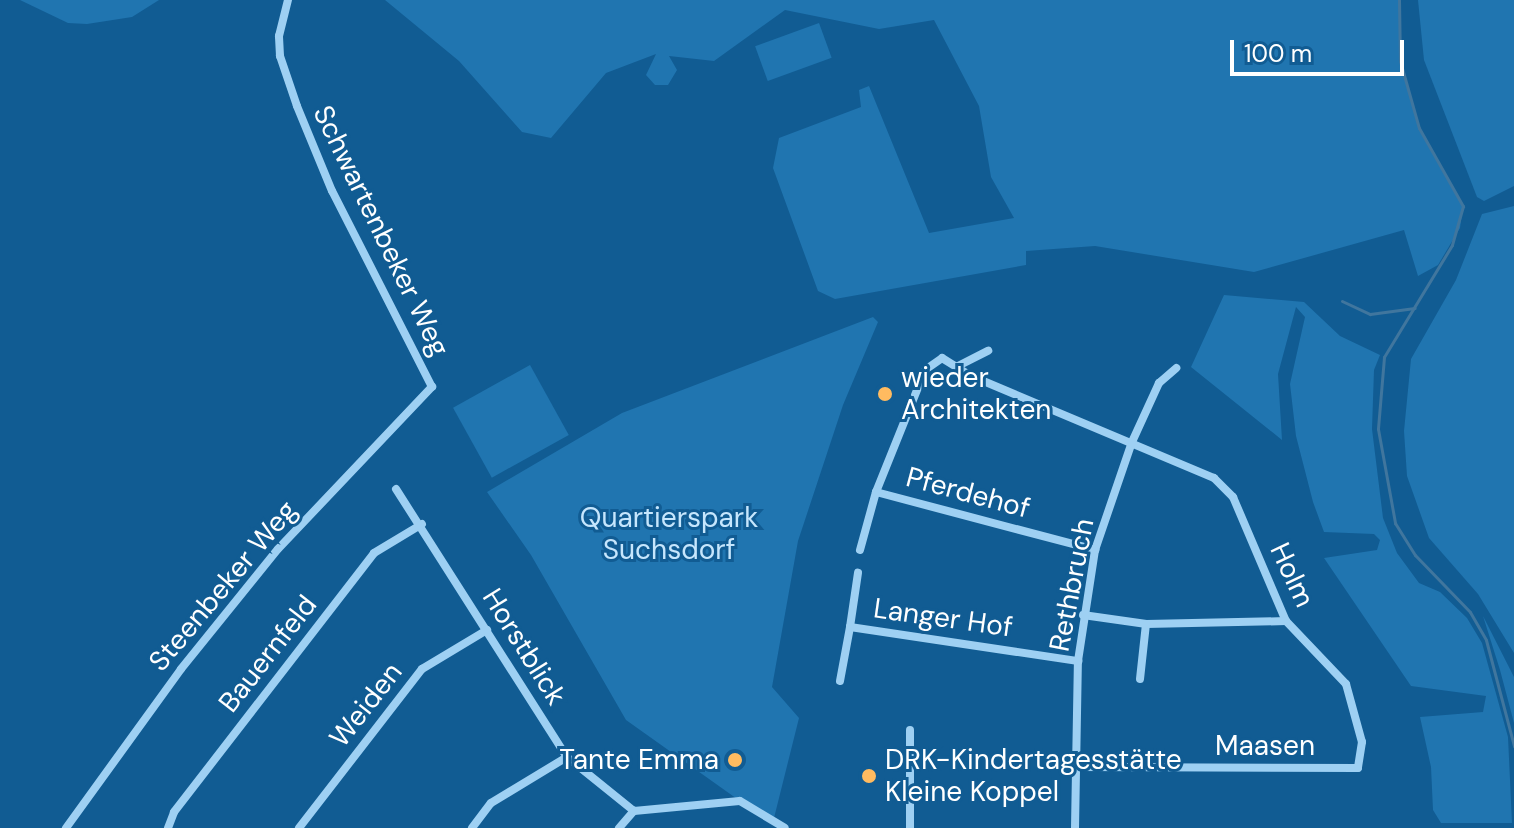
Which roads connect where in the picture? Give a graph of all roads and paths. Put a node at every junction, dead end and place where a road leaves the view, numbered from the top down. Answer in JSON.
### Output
{"nodes":[{"id":1,"x":288,"y":0,"type":"edge"},
{"id":2,"x":988,"y":351,"type":"dead end"},
{"id":3,"x":958,"y":366,"type":"junction"},
{"id":4,"x":1176,"y":368,"type":"dead end"},
{"id":5,"x":432,"y":387,"type":"joint"},
{"id":6,"x":1132,"y":442,"type":"junction"},
{"id":7,"x":396,"y":489,"type":"dead end"},
{"id":8,"x":876,"y":492,"type":"junction"},
{"id":9,"x":422,"y":524,"type":"junction"},
{"id":10,"x":860,"y":550,"type":"dead end"},
{"id":11,"x":1095,"y":550,"type":"junction"},
{"id":12,"x":858,"y":573,"type":"dead end"},
{"id":13,"x":1083,"y":615,"type":"junction"},
{"id":14,"x":1286,"y":621,"type":"junction"},
{"id":15,"x":1146,"y":624,"type":"junction"},
{"id":16,"x":850,"y":627,"type":"junction"},
{"id":17,"x":487,"y":630,"type":"junction"},
{"id":18,"x":1078,"y":661,"type":"junction"},
{"id":19,"x":1140,"y":679,"type":"dead end"},
{"id":20,"x":840,"y":681,"type":"dead end"},
{"id":21,"x":910,"y":730,"type":"dead end"},
{"id":22,"x":567,"y":757,"type":"junction"},
{"id":23,"x":1077,"y":767,"type":"junction"},
{"id":24,"x":1358,"y":768,"type":"joint"},
{"id":25,"x":634,"y":811,"type":"junction"},
{"id":26,"x":66,"y":828,"type":"edge"},
{"id":27,"x":168,"y":828,"type":"edge"},
{"id":28,"x":299,"y":828,"type":"edge"},
{"id":29,"x":472,"y":828,"type":"edge"},
{"id":30,"x":619,"y":828,"type":"edge"},
{"id":31,"x":785,"y":828,"type":"edge"},
{"id":32,"x":910,"y":828,"type":"edge"},
{"id":33,"x":1075,"y":828,"type":"edge"}],
"edges":[{"from":1,"to":5,"type":"street","name":"Schwartenbeker Weg"},
{"from":2,"to":3,"type":"street"},
{"from":3,"to":6,"type":"street","name":"Holm"},
{"from":3,"to":8,"type":"street","name":"Pferdehof"},
{"from":4,"to":6,"type":"street","name":"Rethbruch"},
{"from":5,"to":26,"type":"street","name":"Steenbeker Weg"},
{"from":6,"to":11,"type":"street","name":"Rethbruch"},
{"from":6,"to":14,"type":"street","name":"Holm"},
{"from":7,"to":9,"type":"street","name":"Horstblick"},
{"from":8,"to":10,"type":"street","name":"Pferdehof"},
{"from":8,"to":11,"type":"street","name":"Pferdehof"},
{"from":9,"to":17,"type":"street","name":"Horstblick"},
{"from":9,"to":27,"type":"street","name":"Bauernfeld"},
{"from":11,"to":13,"type":"street","name":"Rethbruch"},
{"from":12,"to":16,"type":"street","name":"Langer Hof"},
{"from":13,"to":15,"type":"street"},
{"from":13,"to":18,"type":"street","name":"Rethbruch"},
{"from":14,"to":15,"type":"street"},
{"from":14,"to":24,"type":"street","name":"Holm"},
{"from":15,"to":19,"type":"street"},
{"from":16,"to":18,"type":"street","name":"Langer Hof"},
{"from":16,"to":20,"type":"street","name":"Langer Hof"},
{"from":17,"to":22,"type":"street","name":"Horstblick"},
{"from":17,"to":28,"type":"street","name":"Weiden"},
{"from":18,"to":23,"type":"street","name":"Rethbruch"},
{"from":21,"to":32,"type":"street"},
{"from":22,"to":25,"type":"street","name":"Horstblick"},
{"from":22,"to":29,"type":"street"},
{"from":23,"to":24,"type":"street","name":"Maasen"},
{"from":23,"to":33,"type":"street","name":"Rethbruch"},
{"from":25,"to":30,"type":"street"},
{"from":25,"to":31,"type":"street"}]}
